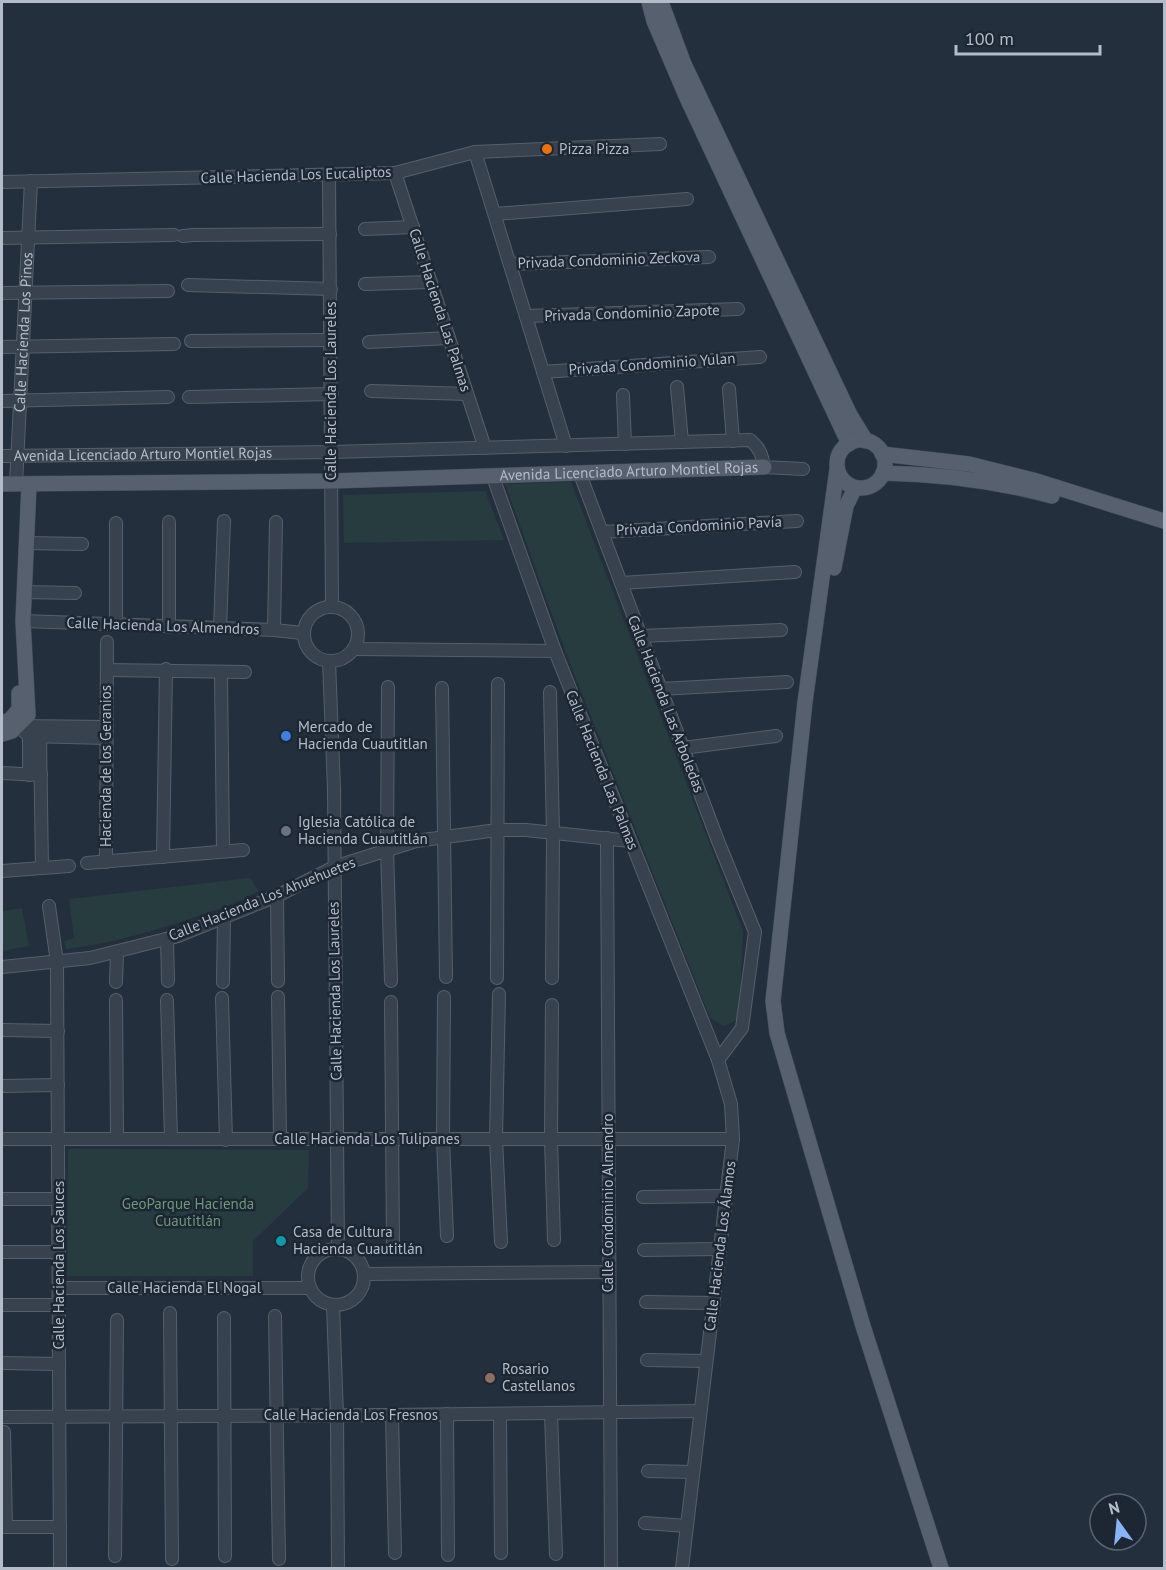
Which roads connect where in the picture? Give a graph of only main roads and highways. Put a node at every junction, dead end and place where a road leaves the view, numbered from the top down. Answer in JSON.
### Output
{"nodes":[{"id":1,"x":649,"y":2,"type":"edge"},
{"id":2,"x":661,"y":2,"type":"edge"},
{"id":3,"x":866,"y":441,"type":"junction"},
{"id":4,"x":849,"y":444,"type":"junction"},
{"id":5,"x":882,"y":454,"type":"junction"},
{"id":6,"x":764,"y":467,"type":"road end"},
{"id":7,"x":837,"y":469,"type":"junction"},
{"id":8,"x":883,"y":473,"type":"junction"},
{"id":9,"x":15,"y":484,"type":"edge"},
{"id":10,"x":855,"y":488,"type":"junction"},
{"id":11,"x":1164,"y":521,"type":"edge"},
{"id":12,"x":1164,"y":531,"type":"edge"},
{"id":13,"x":20,"y":728,"type":"edge"},
{"id":14,"x":2,"y":734,"type":"edge"},
{"id":15,"x":941,"y":1569,"type":"edge"},
{"id":16,"x":949,"y":1569,"type":"edge"}],
"edges":[{"from":1,"to":4,"type":"main road"},
{"from":2,"to":3,"type":"main road"},
{"from":3,"to":4,"type":"main road"},
{"from":3,"to":5,"type":"main road"},
{"from":4,"to":7,"type":"main road"},
{"from":5,"to":8,"type":"main road"},
{"from":5,"to":11,"type":"main road"},
{"from":6,"to":9,"type":"main road","name":"Avenida Licenciado Arturo Montiel Rojas"},
{"from":7,"to":10,"type":"main road"},
{"from":7,"to":15,"type":"main road"},
{"from":8,"to":10,"type":"main road"},
{"from":8,"to":12,"type":"main road"},
{"from":9,"to":13,"type":"main road","name":"Calle Hacienda Los Pinos"},
{"from":10,"to":16,"type":"main road"},
{"from":13,"to":14,"type":"main road"}]}
